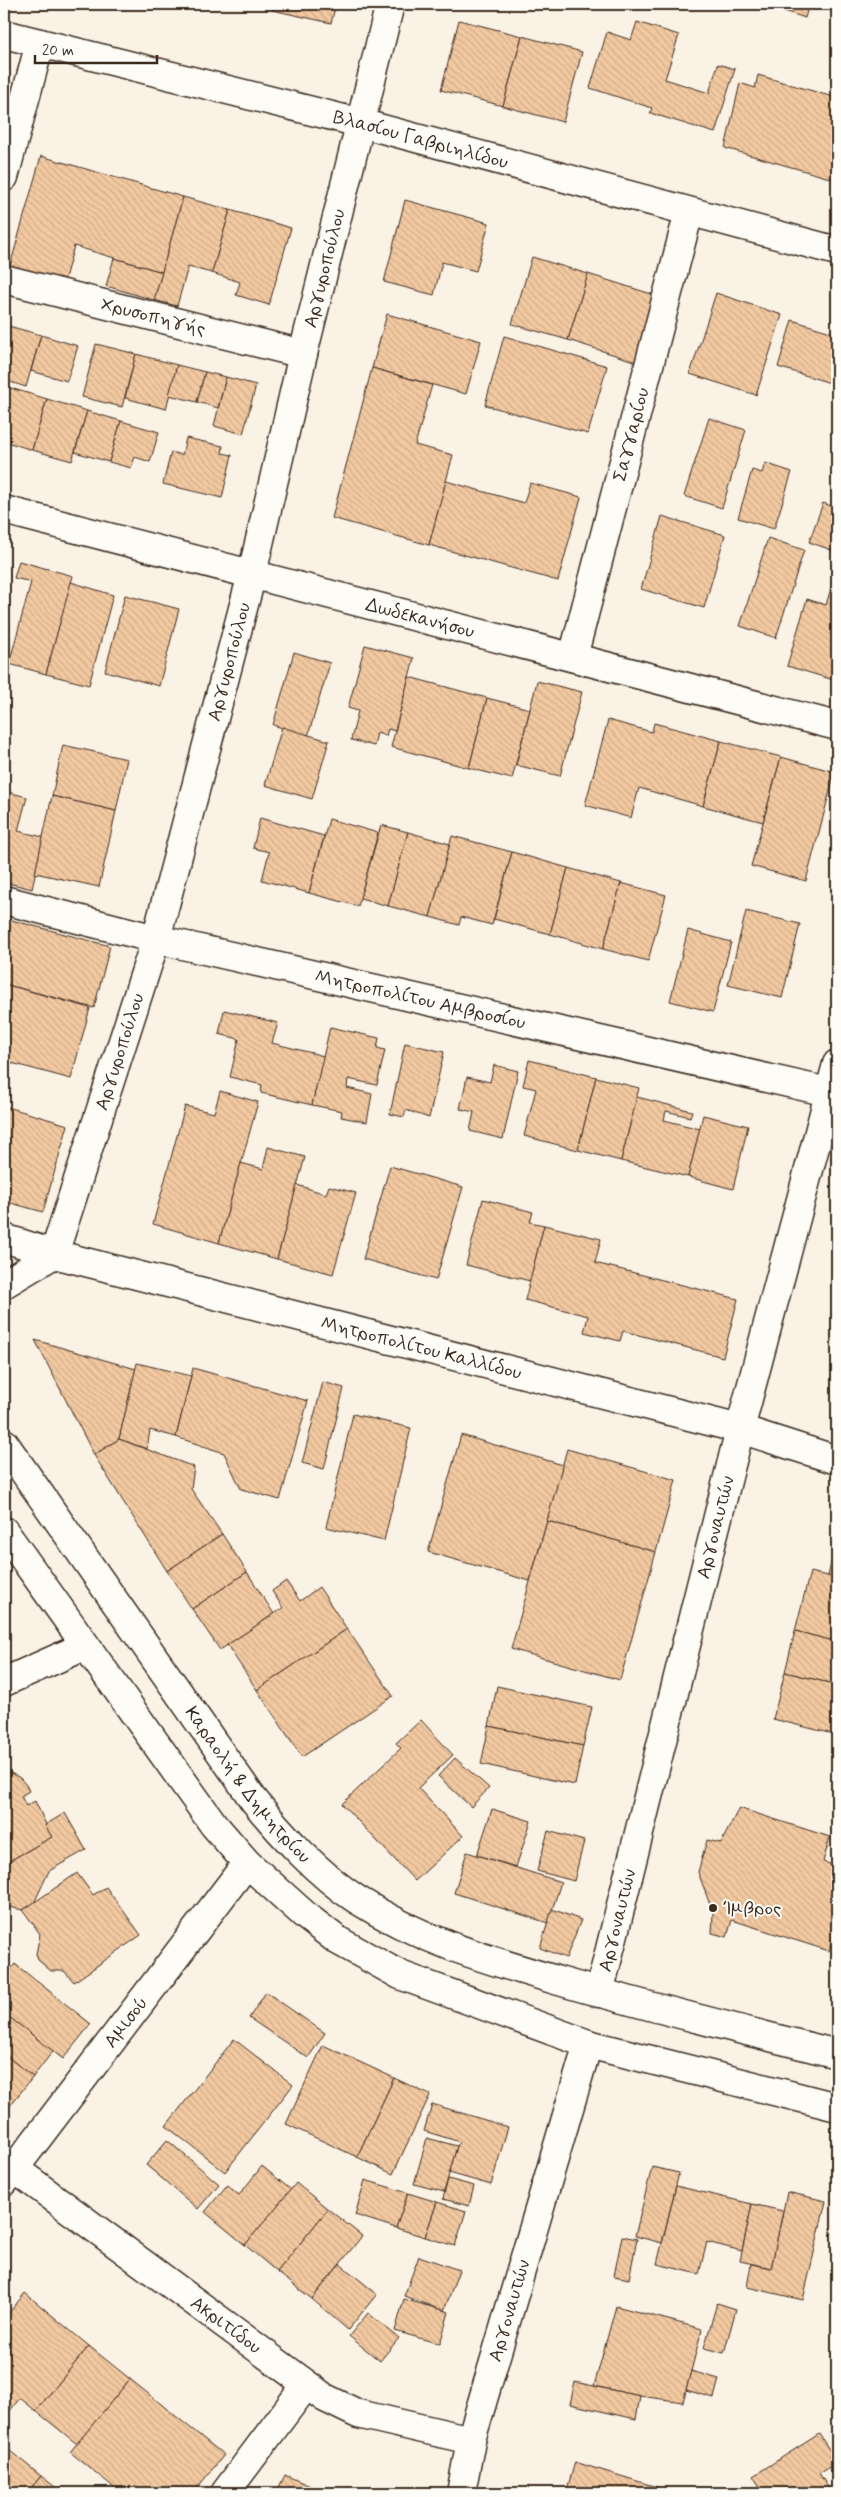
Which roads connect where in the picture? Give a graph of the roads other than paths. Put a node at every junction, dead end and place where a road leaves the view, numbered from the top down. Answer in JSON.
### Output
{"nodes":[{"id":1,"x":390,"y":4,"type":"edge"},
{"id":2,"x":4,"y":34,"type":"edge"},
{"id":3,"x":40,"y":43,"type":"junction"},
{"id":4,"x":360,"y":123,"type":"junction"},
{"id":5,"x":4,"y":177,"type":"edge"},
{"id":6,"x":689,"y":212,"type":"junction"},
{"id":7,"x":837,"y":251,"type":"edge"},
{"id":8,"x":4,"y":279,"type":"edge"},
{"id":9,"x":303,"y":354,"type":"junction"},
{"id":10,"x":4,"y":510,"type":"edge"},
{"id":11,"x":252,"y":574,"type":"junction"},
{"id":12,"x":572,"y":657,"type":"junction"},
{"id":13,"x":837,"y":726,"type":"edge"},
{"id":14,"x":4,"y":900,"type":"edge"},
{"id":15,"x":156,"y":939,"type":"junction"},
{"id":16,"x":837,"y":1064,"type":"edge"},
{"id":17,"x":834,"y":1093,"type":"edge"},
{"id":18,"x":4,"y":1238,"type":"edge"},
{"id":19,"x":54,"y":1254,"type":"junction"},
{"id":20,"x":4,"y":1284,"type":"edge"},
{"id":21,"x":740,"y":1429,"type":"junction"},
{"id":22,"x":4,"y":1443,"type":"edge"},
{"id":23,"x":837,"y":1460,"type":"edge"},
{"id":24,"x":4,"y":1531,"type":"edge"},
{"id":25,"x":85,"y":1646,"type":"junction"},
{"id":26,"x":4,"y":1682,"type":"edge"},
{"id":27,"x":247,"y":1863,"type":"junction"},
{"id":28,"x":599,"y":1993,"type":"junction"},
{"id":29,"x":588,"y":2044,"type":"junction"},
{"id":30,"x":837,"y":2054,"type":"edge"},
{"id":31,"x":837,"y":2107,"type":"edge"},
{"id":32,"x":7,"y":2170,"type":"edge"},
{"id":33,"x":306,"y":2385,"type":"junction"},
{"id":34,"x":471,"y":2440,"type":"junction"},
{"id":35,"x":225,"y":2493,"type":"edge"},
{"id":36,"x":461,"y":2493,"type":"edge"}],
"edges":[{"from":1,"to":4,"type":"street","name":"Αργυροπούλου"},
{"from":2,"to":3,"type":"street","name":"Βλασίου Γαβριηλίδου"},
{"from":3,"to":4,"type":"street","name":"Βλασίου Γαβριηλίδου"},
{"from":3,"to":5,"type":"street"},
{"from":4,"to":6,"type":"street","name":"Βλασίου Γαβριηλίδου"},
{"from":4,"to":9,"type":"street","name":"Αργυροπούλου"},
{"from":6,"to":7,"type":"street","name":"Βλασίου Γαβριηλίδου"},
{"from":6,"to":12,"type":"street","name":"Σαγγαρίου"},
{"from":8,"to":9,"type":"street","name":"Χρυσοπηγής"},
{"from":9,"to":11,"type":"street","name":"Αργυροπούλου"},
{"from":10,"to":11,"type":"street","name":"Δωδεκανήσου"},
{"from":11,"to":12,"type":"street","name":"Δωδεκανήσου"},
{"from":11,"to":15,"type":"street","name":"Αργυροπούλου"},
{"from":12,"to":13,"type":"street","name":"Δωδεκανήσου"},
{"from":14,"to":15,"type":"street","name":"Μητροπολίτου Αμβροσίου"},
{"from":15,"to":17,"type":"street","name":"Μητροπολίτου Αμβροσίου"},
{"from":15,"to":19,"type":"street","name":"Αργυροπούλου"},
{"from":16,"to":17,"type":"street","name":"Αργοναυτών"},
{"from":17,"to":21,"type":"street","name":"Αργοναυτών"},
{"from":18,"to":19,"type":"street","name":"Μητροπολίτου Καλλίδου"},
{"from":19,"to":20,"type":"street"},
{"from":19,"to":21,"type":"street","name":"Μητροπολίτου Καλλίδου"},
{"from":21,"to":23,"type":"street","name":"Μητροπολίτου Καλλίδου"},
{"from":21,"to":28,"type":"street","name":"Αργοναυτών"},
{"from":22,"to":28,"type":"street","name":"Καραολή & Δημητρίου"},
{"from":24,"to":25,"type":"street"},
{"from":25,"to":26,"type":"street"},
{"from":25,"to":27,"type":"street"},
{"from":27,"to":29,"type":"street"},
{"from":27,"to":32,"type":"street","name":"Αμισού"},
{"from":28,"to":30,"type":"street","name":"Καραολή & Δημητρίου"},
{"from":29,"to":31,"type":"street"},
{"from":29,"to":34,"type":"street","name":"Αργοναυτών"},
{"from":32,"to":33,"type":"street","name":"Ακριτίδου"},
{"from":33,"to":34,"type":"street","name":"Ακριτίδου"},
{"from":33,"to":35,"type":"street"},
{"from":34,"to":36,"type":"street","name":"Αργοναυτών"}]}
